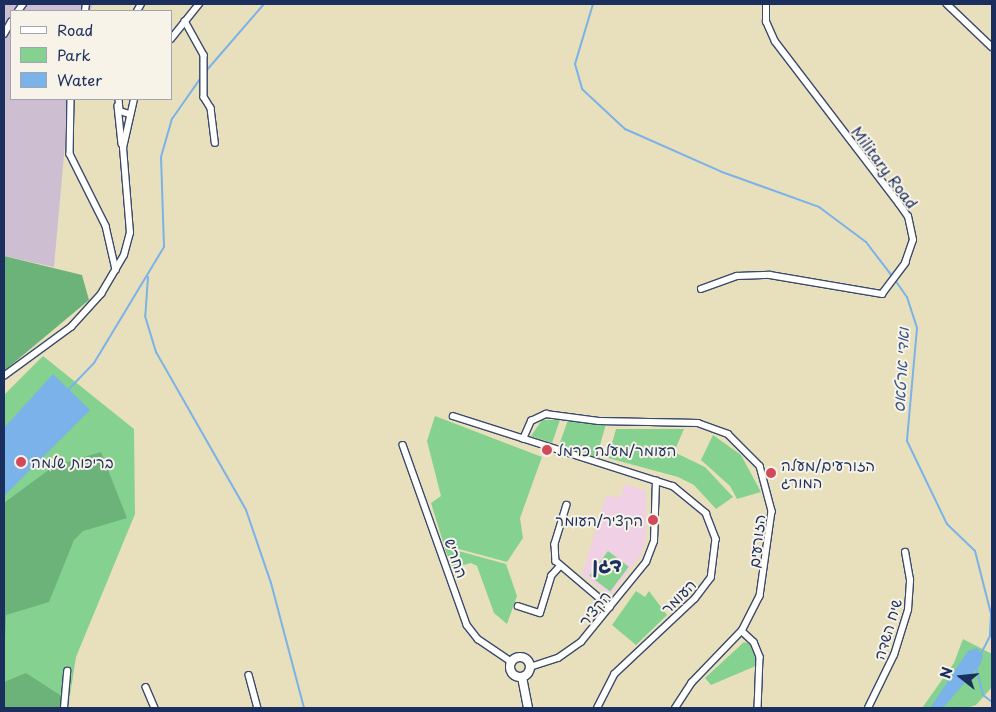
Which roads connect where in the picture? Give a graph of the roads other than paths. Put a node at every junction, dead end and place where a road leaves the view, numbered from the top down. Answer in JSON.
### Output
{"nodes":[{"id":1,"x":199,"y":4,"type":"edge"},
{"id":2,"x":766,"y":4,"type":"edge"},
{"id":3,"x":947,"y":4,"type":"edge"},
{"id":4,"x":185,"y":22,"type":"junction"},
{"id":5,"x":172,"y":38,"type":"edge"},
{"id":6,"x":992,"y":47,"type":"edge"},
{"id":7,"x":71,"y":100,"type":"edge"},
{"id":8,"x":119,"y":100,"type":"edge"},
{"id":9,"x":134,"y":100,"type":"edge"},
{"id":10,"x":118,"y":106,"type":"junction"},
{"id":11,"x":130,"y":114,"type":"junction"},
{"id":12,"x":214,"y":143,"type":"dead end"},
{"id":13,"x":123,"y":148,"type":"junction"},
{"id":14,"x":116,"y":270,"type":"junction"},
{"id":15,"x":700,"y":290,"type":"dead end"},
{"id":16,"x":4,"y":376,"type":"edge"},
{"id":17,"x":453,"y":416,"type":"dead end"},
{"id":18,"x":523,"y":439,"type":"junction"},
{"id":19,"x":403,"y":445,"type":"dead end"},
{"id":20,"x":656,"y":481,"type":"junction"},
{"id":21,"x":567,"y":505,"type":"dead end"},
{"id":22,"x":906,"y":552,"type":"dead end"},
{"id":23,"x":560,"y":566,"type":"junction"},
{"id":24,"x":518,"y":606,"type":"dead end"},
{"id":25,"x":610,"y":607,"type":"junction"},
{"id":26,"x":742,"y":631,"type":"junction"},
{"id":27,"x":512,"y":662,"type":"junction"},
{"id":28,"x":530,"y":667,"type":"junction"},
{"id":29,"x":67,"y":671,"type":"dead end"},
{"id":30,"x":249,"y":675,"type":"dead end"},
{"id":31,"x":522,"y":677,"type":"junction"},
{"id":32,"x":146,"y":687,"type":"dead end"},
{"id":33,"x":64,"y":708,"type":"edge"},
{"id":34,"x":155,"y":708,"type":"edge"},
{"id":35,"x":258,"y":708,"type":"edge"},
{"id":36,"x":528,"y":708,"type":"edge"},
{"id":37,"x":598,"y":708,"type":"edge"},
{"id":38,"x":676,"y":708,"type":"edge"},
{"id":39,"x":758,"y":708,"type":"edge"},
{"id":40,"x":868,"y":708,"type":"edge"}],
"edges":[{"from":1,"to":4,"type":"street"},
{"from":2,"to":15,"type":"street","name":"Military Road"},
{"from":3,"to":6,"type":"street"},
{"from":4,"to":5,"type":"street"},
{"from":4,"to":12,"type":"street"},
{"from":7,"to":14,"type":"street"},
{"from":8,"to":10,"type":"street"},
{"from":9,"to":11,"type":"street"},
{"from":10,"to":11,"type":"street"},
{"from":10,"to":13,"type":"street"},
{"from":11,"to":13,"type":"street"},
{"from":13,"to":14,"type":"street"},
{"from":14,"to":16,"type":"street"},
{"from":17,"to":18,"type":"street","name":"העומר"},
{"from":18,"to":20,"type":"street","name":"העומר"},
{"from":18,"to":26,"type":"street","name":"הזורעים"},
{"from":19,"to":27,"type":"street","name":"החריש"},
{"from":20,"to":25,"type":"street","name":"הקציר"},
{"from":20,"to":37,"type":"street","name":"העומר"},
{"from":21,"to":23,"type":"street"},
{"from":22,"to":40,"type":"street","name":"שיח השדה"},
{"from":23,"to":24,"type":"street"},
{"from":23,"to":25,"type":"street"},
{"from":25,"to":28,"type":"street","name":"הקציר"},
{"from":26,"to":38,"type":"street","name":"הזורעים"},
{"from":26,"to":39,"type":"street"},
{"from":27,"to":28,"type":"street"},
{"from":27,"to":31,"type":"street"},
{"from":28,"to":31,"type":"street"},
{"from":29,"to":33,"type":"street"},
{"from":30,"to":35,"type":"street"},
{"from":31,"to":36,"type":"street"},
{"from":32,"to":34,"type":"street"}]}
